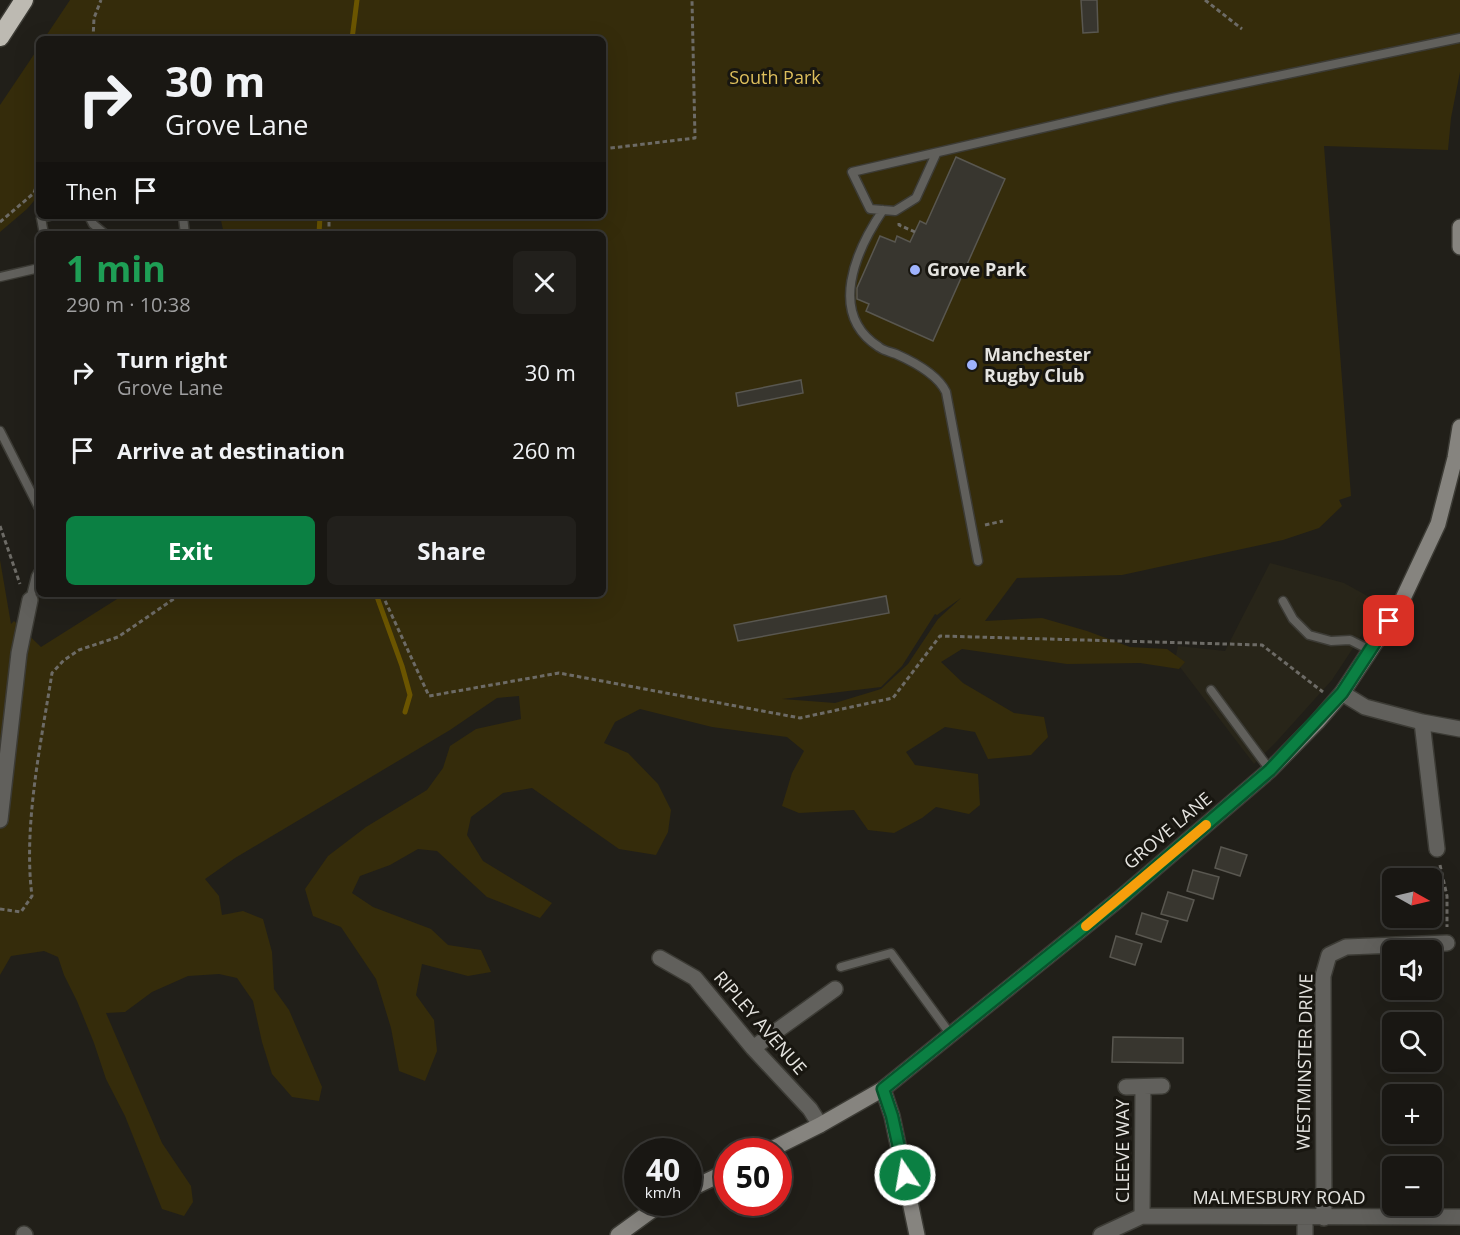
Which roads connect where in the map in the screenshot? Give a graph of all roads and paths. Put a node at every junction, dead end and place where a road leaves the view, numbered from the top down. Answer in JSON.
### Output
{"nodes":[{"id":1,"x":24,"y":0,"type":"edge"},
{"id":2,"x":101,"y":0,"type":"edge"},
{"id":3,"x":692,"y":0,"type":"edge"},
{"id":4,"x":1205,"y":0,"type":"edge"},
{"id":5,"x":1242,"y":28,"type":"dead end"},
{"id":6,"x":93,"y":36,"type":"edge"},
{"id":7,"x":0,"y":37,"type":"edge"},
{"id":8,"x":1460,"y":38,"type":"edge"},
{"id":9,"x":606,"y":149,"type":"edge"},
{"id":10,"x":936,"y":154,"type":"junction"},
{"id":11,"x":36,"y":187,"type":"edge"},
{"id":12,"x":883,"y":210,"type":"junction"},
{"id":13,"x":90,"y":219,"type":"edge"},
{"id":14,"x":0,"y":222,"type":"edge"},
{"id":15,"x":1460,"y":227,"type":"edge"},
{"id":16,"x":101,"y":231,"type":"edge"},
{"id":17,"x":1460,"y":247,"type":"edge"},
{"id":18,"x":36,"y":269,"type":"edge"},
{"id":19,"x":0,"y":277,"type":"edge"},
{"id":20,"x":1460,"y":427,"type":"edge"},
{"id":21,"x":0,"y":431,"type":"edge"},
{"id":22,"x":1457,"y":459,"type":"edge"},
{"id":23,"x":36,"y":502,"type":"edge"},
{"id":24,"x":1003,"y":521,"type":"dead end"},
{"id":25,"x":0,"y":526,"type":"edge"},
{"id":26,"x":971,"y":527,"type":"junction"},
{"id":27,"x":978,"y":561,"type":"dead end"},
{"id":28,"x":36,"y":576,"type":"edge"},
{"id":29,"x":177,"y":597,"type":"edge"},
{"id":30,"x":383,"y":597,"type":"edge"},
{"id":31,"x":30,"y":600,"type":"joint"},
{"id":32,"x":1283,"y":601,"type":"dead end"},
{"id":33,"x":27,"y":617,"type":"junction"},
{"id":34,"x":1370,"y":650,"type":"junction"},
{"id":35,"x":1211,"y":690,"type":"dead end"},
{"id":36,"x":1338,"y":697,"type":"junction"},
{"id":37,"x":1422,"y":722,"type":"junction"},
{"id":38,"x":1460,"y":729,"type":"edge"},
{"id":39,"x":1270,"y":770,"type":"junction"},
{"id":40,"x":0,"y":820,"type":"edge"},
{"id":41,"x":1437,"y":849,"type":"joint"},
{"id":42,"x":0,"y":909,"type":"edge"},
{"id":43,"x":1447,"y":943,"type":"joint"},
{"id":44,"x":660,"y":958,"type":"dead end"},
{"id":45,"x":842,"y":967,"type":"dead end"},
{"id":46,"x":835,"y":989,"type":"dead end"},
{"id":47,"x":951,"y":1035,"type":"junction"},
{"id":48,"x":753,"y":1048,"type":"junction"},
{"id":49,"x":1162,"y":1086,"type":"dead end"},
{"id":50,"x":1126,"y":1087,"type":"dead end"},
{"id":51,"x":1143,"y":1087,"type":"junction"},
{"id":52,"x":883,"y":1089,"type":"junction"},
{"id":53,"x":820,"y":1125,"type":"junction"},
{"id":54,"x":792,"y":1139,"type":"edge"},
{"id":55,"x":644,"y":1216,"type":"edge"},
{"id":56,"x":1142,"y":1216,"type":"junction"},
{"id":57,"x":1460,"y":1217,"type":"edge"},
{"id":58,"x":1305,"y":1218,"type":"junction"},
{"id":59,"x":1324,"y":1218,"type":"junction"},
{"id":60,"x":618,"y":1235,"type":"edge"},
{"id":61,"x":917,"y":1235,"type":"edge"},
{"id":62,"x":1101,"y":1235,"type":"edge"},
{"id":63,"x":1305,"y":1235,"type":"edge"}],
"edges":[{"from":1,"to":7,"type":"highway"},
{"from":2,"to":6,"type":"path"},
{"from":3,"to":9,"type":"path"},
{"from":4,"to":5,"type":"path"},
{"from":8,"to":10,"type":"lane"},
{"from":10,"to":12,"type":"lane"},
{"from":10,"to":12,"type":"lane"},
{"from":11,"to":14,"type":"path"},
{"from":12,"to":26,"type":"lane"},
{"from":13,"to":16,"type":"lane"},
{"from":15,"to":17,"type":"main road"},
{"from":18,"to":19,"type":"lane"},
{"from":20,"to":22,"type":"main road","name":"GROVE LANE"},
{"from":21,"to":23,"type":"lane"},
{"from":22,"to":34,"type":"main road","name":"GROVE LANE"},
{"from":24,"to":26,"type":"path"},
{"from":25,"to":33,"type":"path"},
{"from":26,"to":27,"type":"lane"},
{"from":28,"to":31,"type":"lane"},
{"from":29,"to":42,"type":"path"},
{"from":30,"to":36,"type":"path"},
{"from":31,"to":33,"type":"street"},
{"from":32,"to":34,"type":"lane"},
{"from":33,"to":40,"type":"street"},
{"from":34,"to":36,"type":"main road","name":"GROVE LANE"},
{"from":35,"to":39,"type":"lane"},
{"from":36,"to":37,"type":"street"},
{"from":36,"to":39,"type":"main road","name":"GROVE LANE"},
{"from":37,"to":38,"type":"street"},
{"from":37,"to":41,"type":"street"},
{"from":39,"to":47,"type":"main road","name":"GROVE LANE"},
{"from":41,"to":43,"type":"path"},
{"from":43,"to":59,"type":"street","name":"WESTMINSTER DRIVE"},
{"from":44,"to":48,"type":"street","name":"RIPLEY AVENUE"},
{"from":45,"to":47,"type":"lane"},
{"from":46,"to":48,"type":"street"},
{"from":47,"to":52,"type":"main road","name":"GROVE LANE"},
{"from":48,"to":53,"type":"street","name":"RIPLEY AVENUE"},
{"from":49,"to":51,"type":"street","name":"CLEEVE WAY"},
{"from":50,"to":51,"type":"street","name":"CLEEVE WAY"},
{"from":51,"to":56,"type":"street","name":"CLEEVE WAY"},
{"from":52,"to":53,"type":"main road","name":"GROVE LANE"},
{"from":52,"to":61,"type":"main road"},
{"from":53,"to":54,"type":"main road","name":"GROVE LANE"},
{"from":55,"to":60,"type":"main road"},
{"from":56,"to":58,"type":"street","name":"MALMESBURY ROAD"},
{"from":56,"to":62,"type":"street","name":"MALMESBURY ROAD"},
{"from":57,"to":59,"type":"street","name":"MALMESBURY ROAD"},
{"from":58,"to":59,"type":"street","name":"MALMESBURY ROAD"},
{"from":58,"to":63,"type":"street"}]}
